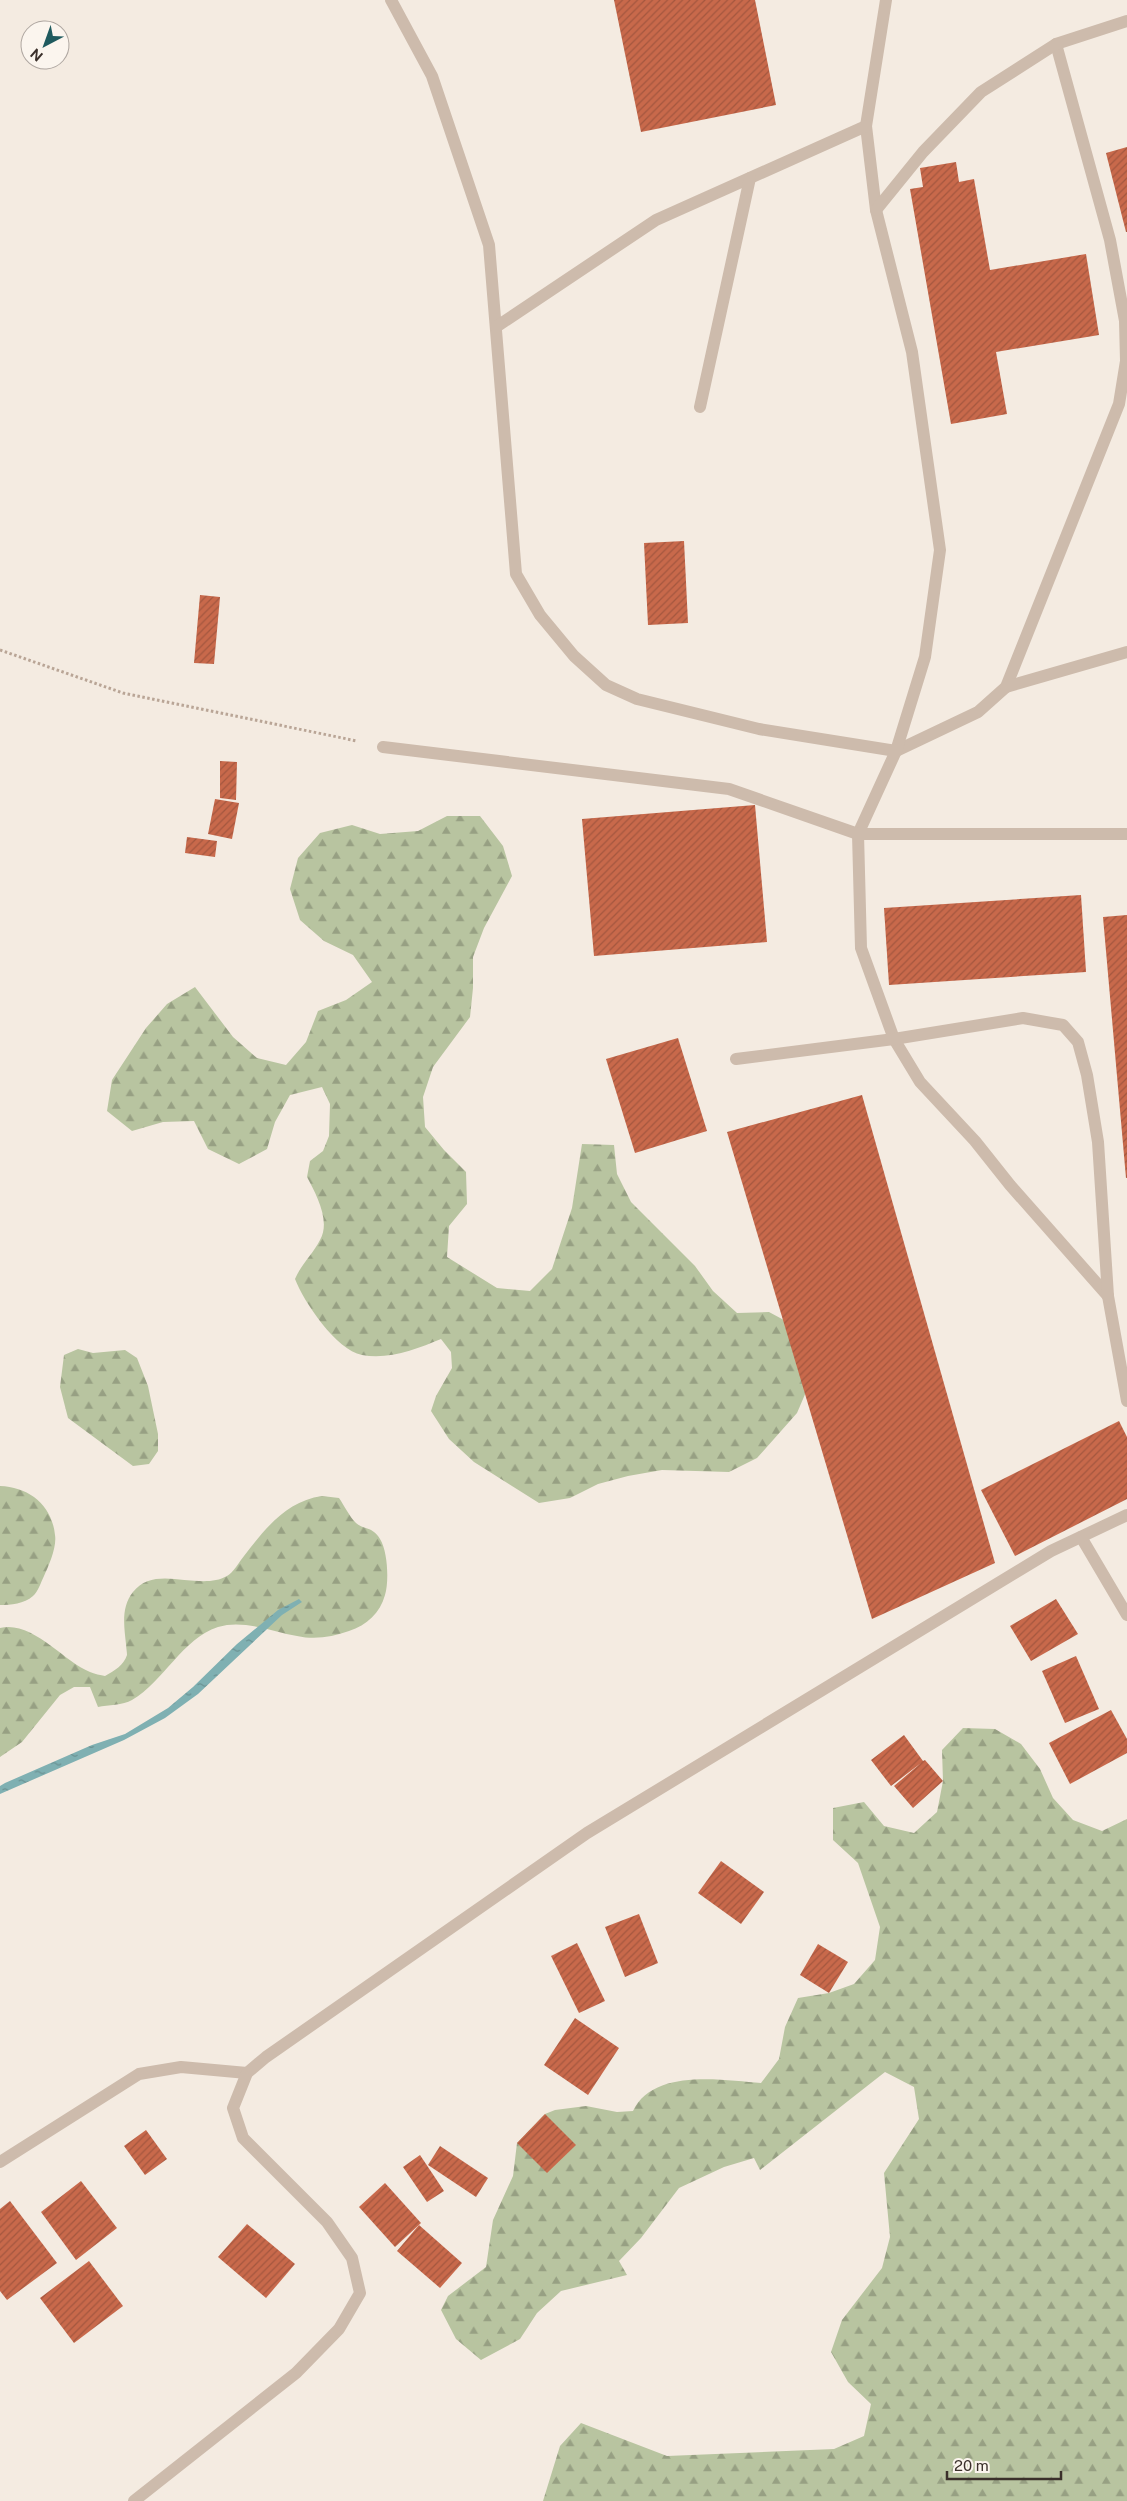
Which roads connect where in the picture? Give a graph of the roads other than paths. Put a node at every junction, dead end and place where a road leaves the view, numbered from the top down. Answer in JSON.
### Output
{"nodes":[{"id":1,"x":391,"y":0,"type":"edge"},
{"id":2,"x":886,"y":0,"type":"edge"},
{"id":3,"x":1127,"y":21,"type":"edge"},
{"id":4,"x":1056,"y":44,"type":"junction"},
{"id":5,"x":866,"y":126,"type":"junction"},
{"id":6,"x":750,"y":178,"type":"junction"},
{"id":7,"x":876,"y":210,"type":"junction"},
{"id":8,"x":496,"y":327,"type":"junction"},
{"id":9,"x":700,"y":407,"type":"dead end"},
{"id":10,"x":1127,"y":652,"type":"edge"},
{"id":11,"x":1006,"y":687,"type":"junction"},
{"id":12,"x":382,"y":747,"type":"road end"},
{"id":13,"x":896,"y":751,"type":"junction"},
{"id":14,"x":858,"y":834,"type":"junction"},
{"id":15,"x":1127,"y":834,"type":"edge"},
{"id":16,"x":894,"y":1039,"type":"junction"},
{"id":17,"x":736,"y":1059,"type":"dead end"},
{"id":18,"x":1108,"y":1296,"type":"junction"},
{"id":19,"x":1127,"y":1401,"type":"edge"},
{"id":20,"x":1127,"y":1515,"type":"edge"},
{"id":21,"x":1082,"y":1537,"type":"junction"},
{"id":22,"x":1127,"y":1615,"type":"edge"},
{"id":23,"x":248,"y":2073,"type":"junction"},
{"id":24,"x":0,"y":2162,"type":"edge"},
{"id":25,"x":134,"y":2501,"type":"edge"}],
"edges":[{"from":1,"to":8,"type":"street"},
{"from":2,"to":5,"type":"street"},
{"from":3,"to":4,"type":"street"},
{"from":4,"to":7,"type":"street"},
{"from":4,"to":11,"type":"street"},
{"from":5,"to":6,"type":"street"},
{"from":5,"to":7,"type":"street"},
{"from":6,"to":8,"type":"street"},
{"from":6,"to":9,"type":"street"},
{"from":7,"to":13,"type":"street"},
{"from":8,"to":13,"type":"street"},
{"from":10,"to":11,"type":"street"},
{"from":11,"to":13,"type":"street"},
{"from":12,"to":14,"type":"street"},
{"from":13,"to":14,"type":"street"},
{"from":14,"to":15,"type":"street"},
{"from":14,"to":16,"type":"street"},
{"from":16,"to":17,"type":"street"},
{"from":16,"to":18,"type":"street"},
{"from":16,"to":18,"type":"street"},
{"from":18,"to":19,"type":"street"},
{"from":20,"to":21,"type":"street"},
{"from":21,"to":22,"type":"street"},
{"from":21,"to":23,"type":"street"},
{"from":23,"to":24,"type":"street"},
{"from":23,"to":25,"type":"street"}]}
